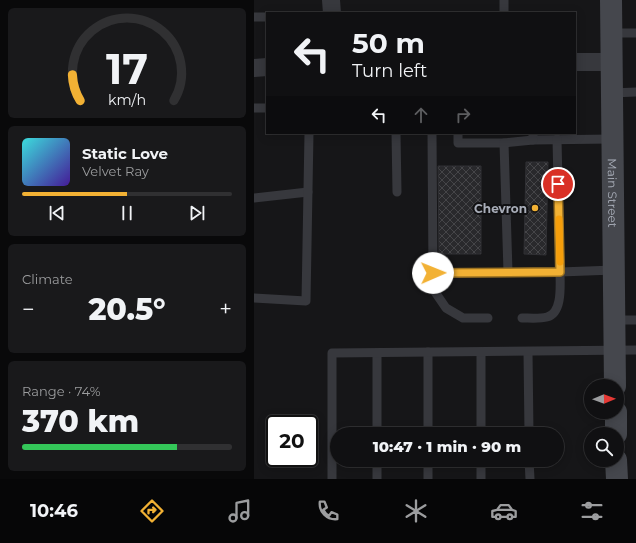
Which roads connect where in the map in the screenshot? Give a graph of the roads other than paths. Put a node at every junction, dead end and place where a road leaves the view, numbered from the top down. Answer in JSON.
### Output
{"nodes":[{"id":1,"x":331,"y":0,"type":"edge"},
{"id":2,"x":504,"y":0,"type":"edge"},
{"id":3,"x":611,"y":0,"type":"edge"},
{"id":4,"x":332,"y":12,"type":"edge"},
{"id":5,"x":504,"y":12,"type":"edge"},
{"id":6,"x":254,"y":17,"type":"edge"},
{"id":7,"x":266,"y":17,"type":"edge"},
{"id":8,"x":636,"y":32,"type":"edge"},
{"id":9,"x":611,"y":33,"type":"junction"},
{"id":10,"x":576,"y":62,"type":"edge"},
{"id":11,"x":611,"y":62,"type":"junction"},
{"id":12,"x":266,"y":67,"type":"edge"},
{"id":13,"x":254,"y":68,"type":"edge"},
{"id":14,"x":636,"y":92,"type":"edge"},
{"id":15,"x":612,"y":93,"type":"junction"},
{"id":16,"x":254,"y":108,"type":"edge"},
{"id":17,"x":266,"y":108,"type":"edge"},
{"id":18,"x":309,"y":134,"type":"edge"},
{"id":19,"x":396,"y":134,"type":"edge"},
{"id":20,"x":432,"y":134,"type":"edge"},
{"id":21,"x":458,"y":134,"type":"edge"},
{"id":22,"x":533,"y":136,"type":"edge"},
{"id":23,"x":612,"y":139,"type":"junction"},
{"id":24,"x":557,"y":140,"type":"junction"},
{"id":25,"x":504,"y":143,"type":"junction"},
{"id":26,"x":308,"y":192,"type":"junction"},
{"id":27,"x":397,"y":192,"type":"dead end"},
{"id":28,"x":254,"y":198,"type":"edge"},
{"id":29,"x":614,"y":270,"type":"junction"},
{"id":30,"x":508,"y":272,"type":"junction"},
{"id":31,"x":560,"y":272,"type":"junction"},
{"id":32,"x":433,"y":273,"type":"junction"},
{"id":33,"x":254,"y":298,"type":"edge"},
{"id":34,"x":488,"y":318,"type":"dead end"},
{"id":35,"x":522,"y":318,"type":"dead end"},
{"id":36,"x":615,"y":320,"type":"junction"},
{"id":37,"x":636,"y":320,"type":"edge"},
{"id":38,"x":615,"y":350,"type":"junction"},
{"id":39,"x":636,"y":350,"type":"edge"},
{"id":40,"x":428,"y":352,"type":"junction"},
{"id":41,"x":481,"y":352,"type":"junction"},
{"id":42,"x":528,"y":352,"type":"junction"},
{"id":43,"x":377,"y":353,"type":"junction"},
{"id":44,"x":615,"y":379,"type":"edge"},
{"id":45,"x":377,"y":427,"type":"edge"},
{"id":46,"x":428,"y":427,"type":"edge"},
{"id":47,"x":481,"y":427,"type":"edge"},
{"id":48,"x":529,"y":427,"type":"edge"},
{"id":49,"x":377,"y":467,"type":"edge"},
{"id":50,"x":428,"y":467,"type":"edge"},
{"id":51,"x":481,"y":467,"type":"edge"},
{"id":52,"x":529,"y":467,"type":"edge"},
{"id":53,"x":616,"y":467,"type":"edge"},
{"id":54,"x":332,"y":479,"type":"edge"},
{"id":55,"x":377,"y":479,"type":"edge"},
{"id":56,"x":428,"y":479,"type":"edge"},
{"id":57,"x":481,"y":479,"type":"edge"},
{"id":58,"x":530,"y":479,"type":"edge"},
{"id":59,"x":617,"y":479,"type":"edge"}],
"edges":[{"from":1,"to":4,"type":"street"},
{"from":2,"to":5,"type":"lane"},
{"from":3,"to":9,"type":"main road","name":"Main Street"},
{"from":6,"to":7,"type":"lane"},
{"from":8,"to":9,"type":"lane"},
{"from":9,"to":11,"type":"main road","name":"Main Street"},
{"from":10,"to":11,"type":"street"},
{"from":11,"to":15,"type":"main road","name":"Main Street"},
{"from":12,"to":13,"type":"street"},
{"from":14,"to":15,"type":"lane"},
{"from":15,"to":23,"type":"main road","name":"Main Street"},
{"from":16,"to":17,"type":"lane"},
{"from":18,"to":26,"type":"lane"},
{"from":19,"to":27,"type":"lane"},
{"from":20,"to":32,"type":"lane"},
{"from":21,"to":25,"type":"lane"},
{"from":22,"to":24,"type":"lane"},
{"from":22,"to":25,"type":"lane"},
{"from":23,"to":24,"type":"lane"},
{"from":23,"to":29,"type":"main road","name":"Main Street"},
{"from":24,"to":31,"type":"lane"},
{"from":25,"to":30,"type":"lane"},
{"from":26,"to":28,"type":"lane"},
{"from":26,"to":33,"type":"lane"},
{"from":29,"to":31,"type":"lane"},
{"from":29,"to":36,"type":"main road","name":"Main Street"},
{"from":30,"to":31,"type":"lane"},
{"from":30,"to":32,"type":"lane"},
{"from":31,"to":35,"type":"lane"},
{"from":32,"to":34,"type":"lane"},
{"from":36,"to":37,"type":"lane"},
{"from":36,"to":38,"type":"main road","name":"Main Street"},
{"from":38,"to":39,"type":"lane"},
{"from":38,"to":42,"type":"lane"},
{"from":38,"to":44,"type":"main road","name":"Main Street"},
{"from":40,"to":41,"type":"lane"},
{"from":40,"to":43,"type":"lane"},
{"from":40,"to":46,"type":"lane"},
{"from":41,"to":42,"type":"lane"},
{"from":41,"to":47,"type":"lane"},
{"from":42,"to":48,"type":"lane"},
{"from":43,"to":45,"type":"lane"},
{"from":43,"to":54,"type":"lane"},
{"from":49,"to":55,"type":"lane"},
{"from":50,"to":56,"type":"lane"},
{"from":51,"to":57,"type":"lane"},
{"from":52,"to":58,"type":"lane"},
{"from":53,"to":59,"type":"main road"}]}
